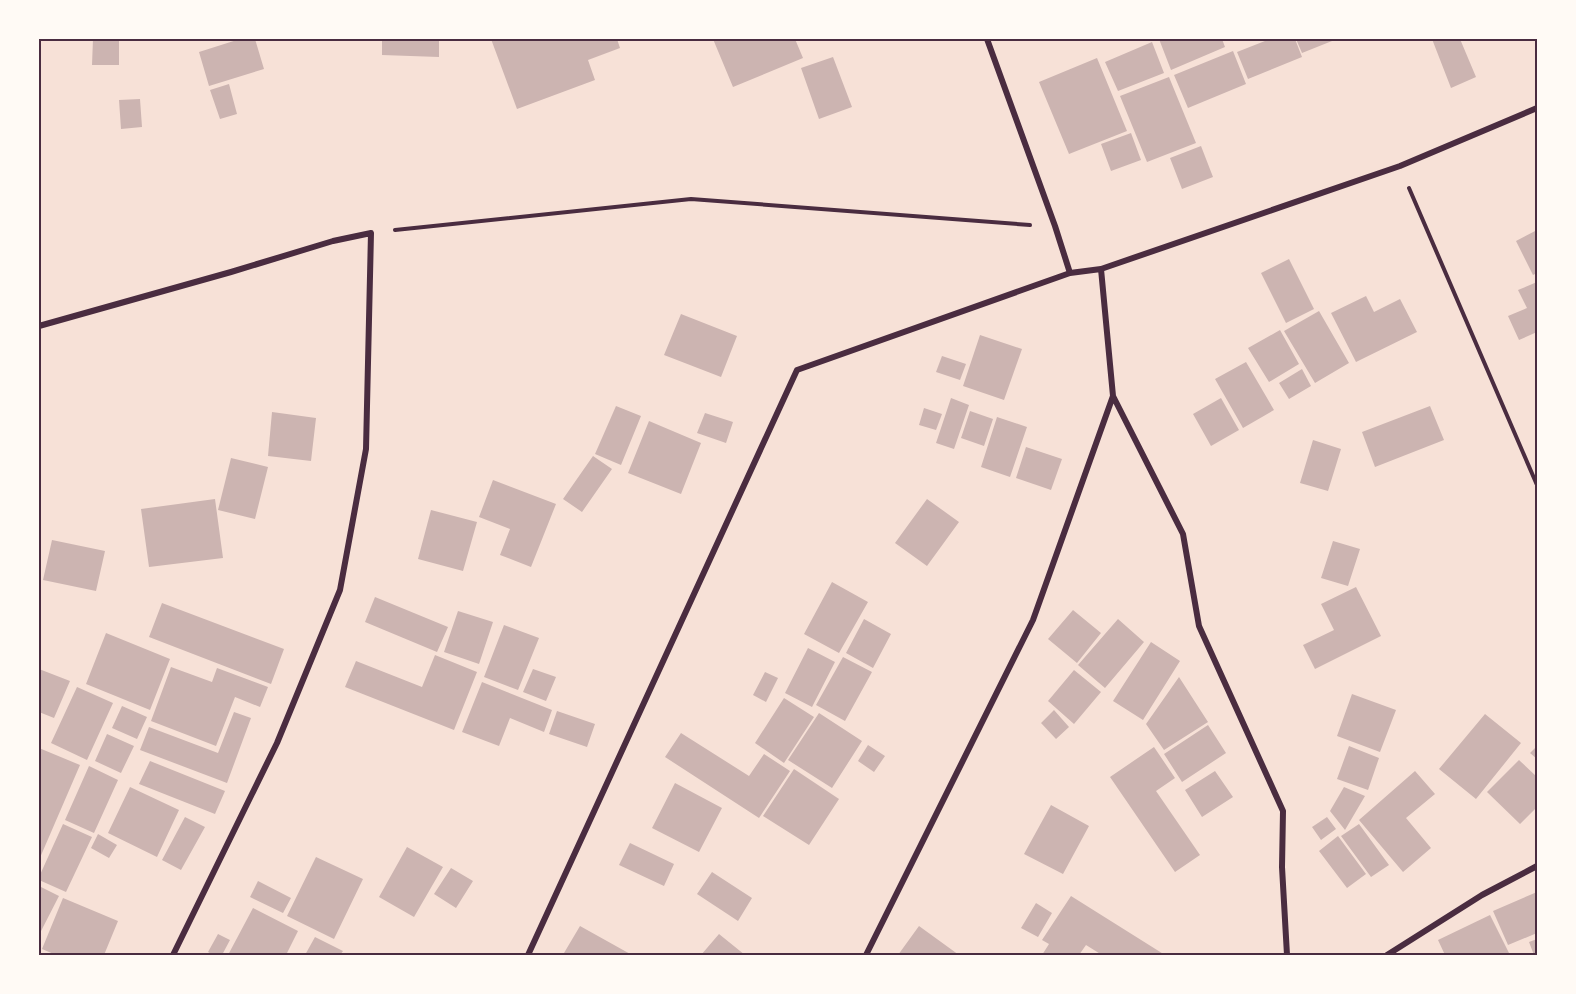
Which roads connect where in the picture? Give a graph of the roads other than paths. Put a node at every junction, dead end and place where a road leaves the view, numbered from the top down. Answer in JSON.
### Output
{"nodes":[{"id":1,"x":987,"y":39,"type":"edge"},
{"id":2,"x":1537,"y":108,"type":"edge"},
{"id":3,"x":1101,"y":269,"type":"junction"},
{"id":4,"x":1070,"y":273,"type":"junction"},
{"id":5,"x":39,"y":326,"type":"edge"},
{"id":6,"x":1113,"y":396,"type":"junction"},
{"id":7,"x":1537,"y":866,"type":"edge"},
{"id":8,"x":173,"y":955,"type":"edge"},
{"id":9,"x":528,"y":955,"type":"edge"},
{"id":10,"x":866,"y":955,"type":"edge"},
{"id":11,"x":1287,"y":955,"type":"edge"},
{"id":12,"x":1387,"y":955,"type":"edge"}],
"edges":[{"from":1,"to":4,"type":"street"},
{"from":2,"to":3,"type":"street"},
{"from":3,"to":4,"type":"street"},
{"from":3,"to":6,"type":"street"},
{"from":4,"to":9,"type":"street"},
{"from":5,"to":8,"type":"street"},
{"from":6,"to":10,"type":"street"},
{"from":6,"to":11,"type":"street"},
{"from":7,"to":12,"type":"street"}]}
